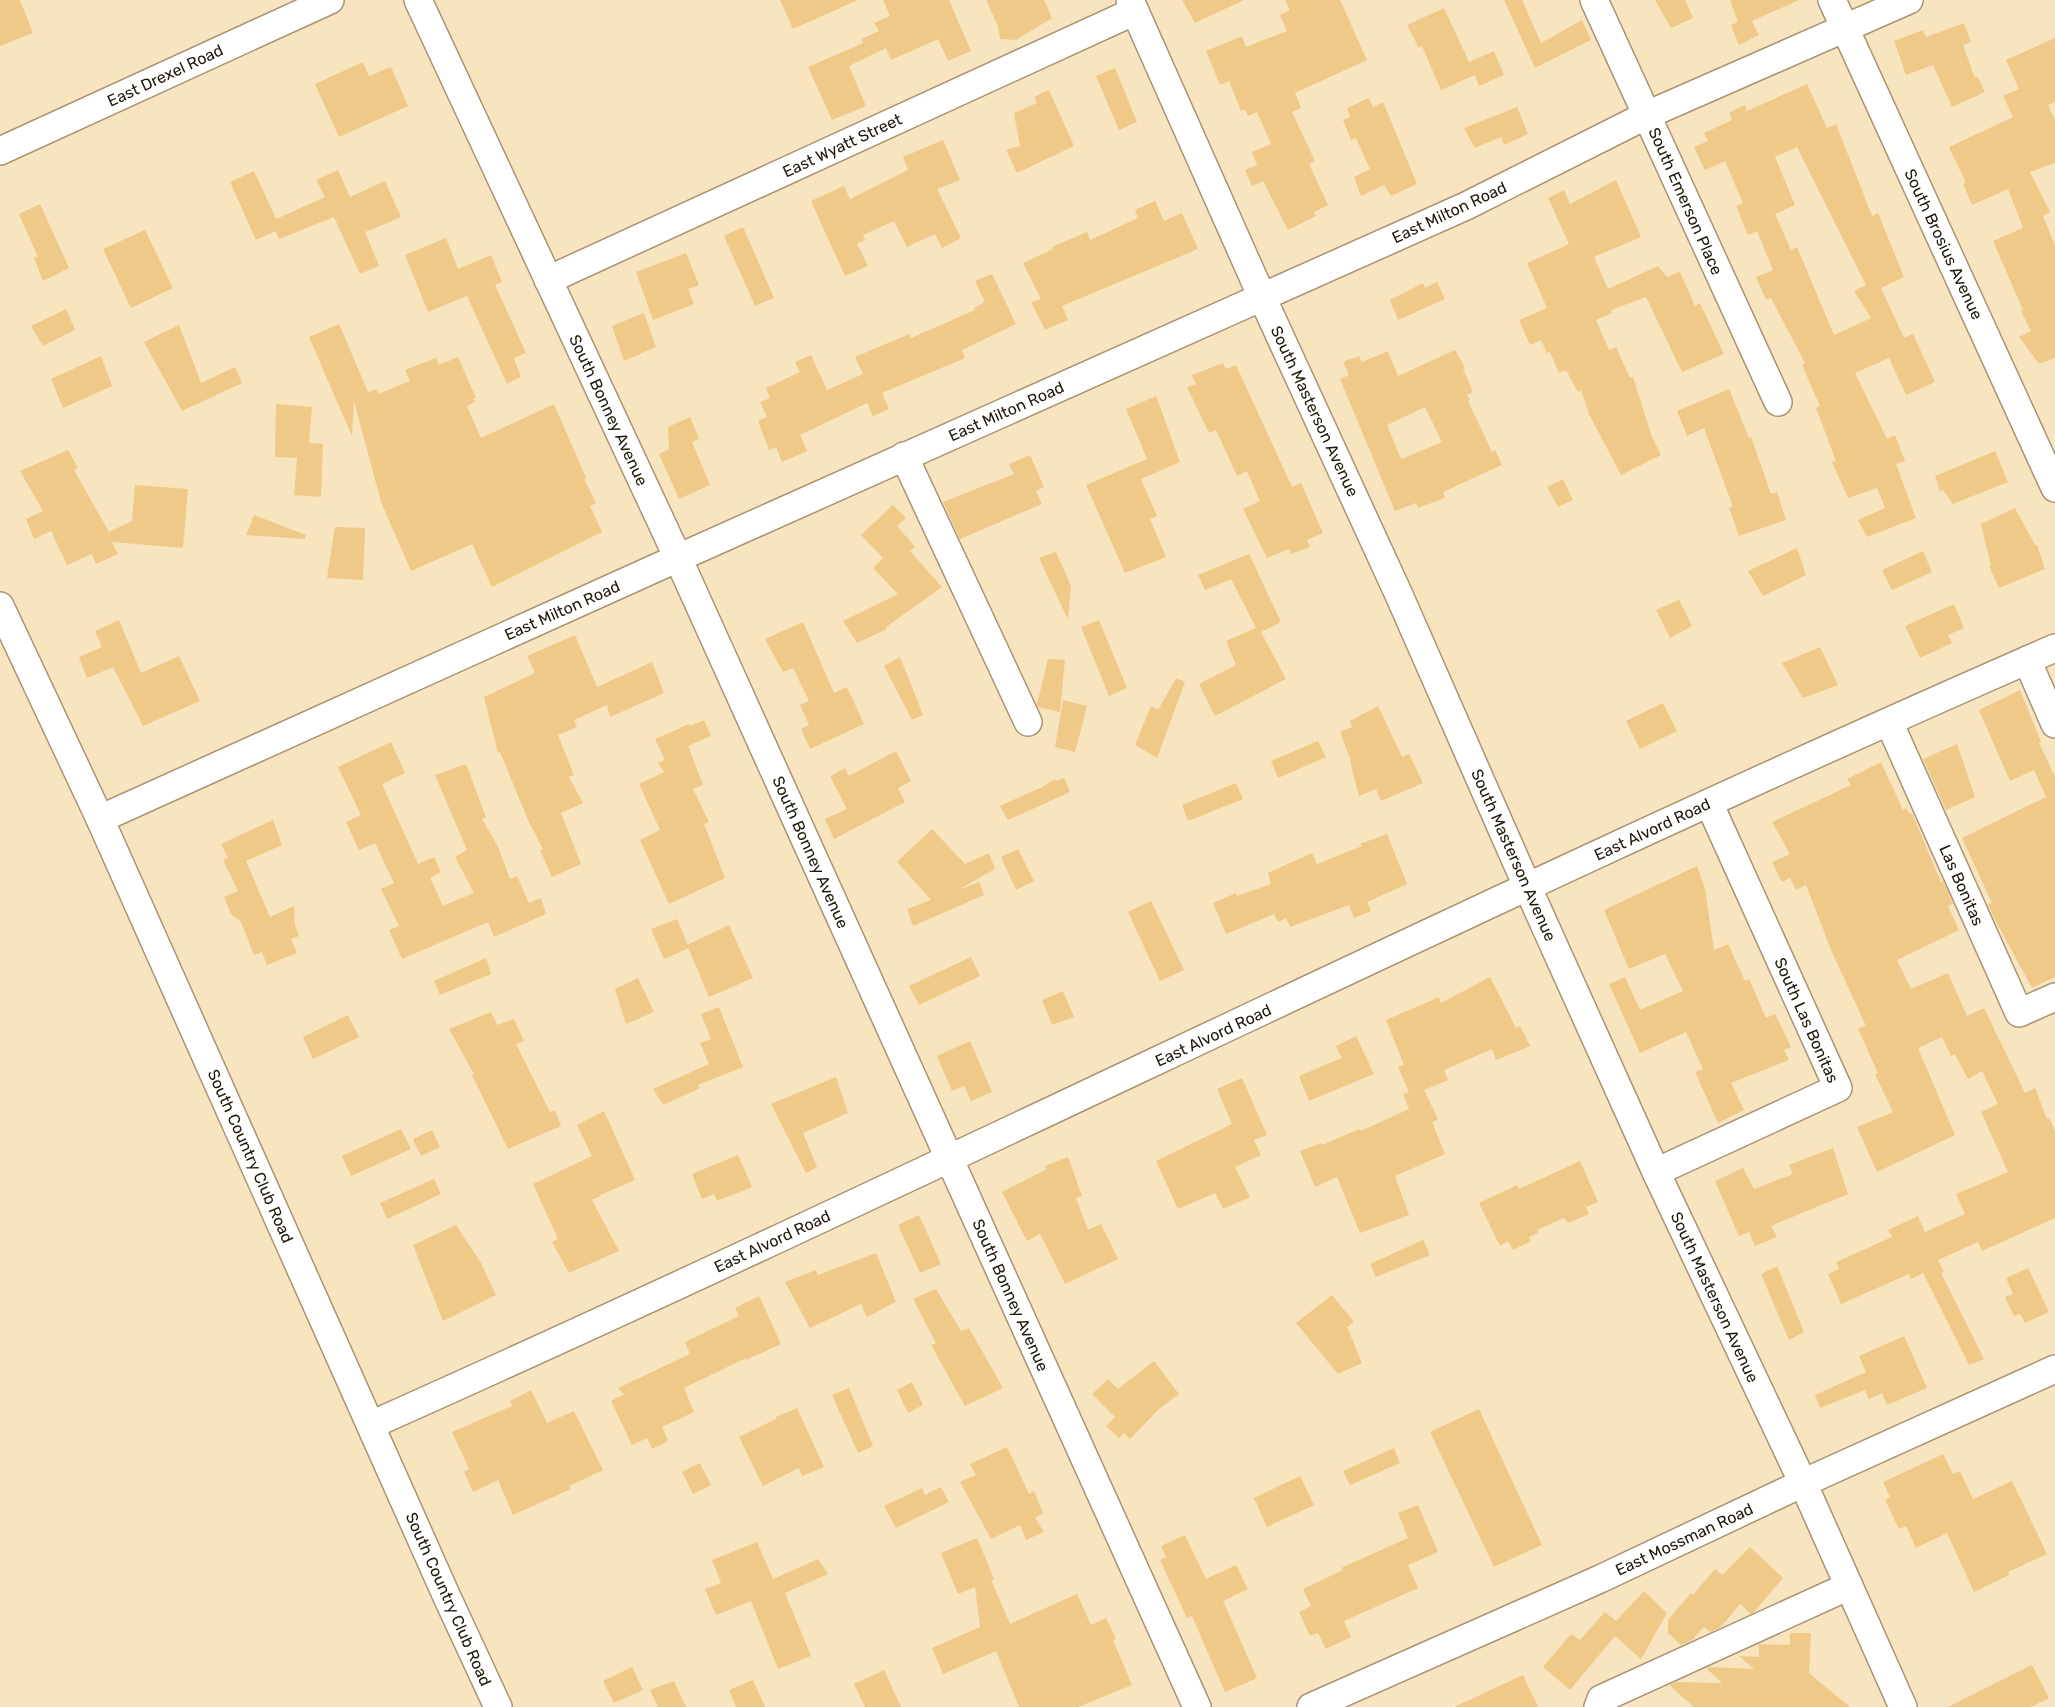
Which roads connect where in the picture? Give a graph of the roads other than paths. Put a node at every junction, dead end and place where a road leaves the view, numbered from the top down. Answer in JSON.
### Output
{"nodes":[{"id":1,"x":330,"y":0,"type":"edge"},
{"id":2,"x":418,"y":0,"type":"edge"},
{"id":3,"x":1594,"y":0,"type":"edge"},
{"id":4,"x":1832,"y":0,"type":"edge"},
{"id":5,"x":1909,"y":0,"type":"edge"},
{"id":6,"x":1132,"y":5,"type":"edge"},
{"id":7,"x":1845,"y":28,"type":"junction"},
{"id":8,"x":1647,"y":115,"type":"junction"},
{"id":9,"x":0,"y":151,"type":"edge"},
{"id":10,"x":548,"y":280,"type":"junction"},
{"id":11,"x":1262,"y":297,"type":"junction"},
{"id":12,"x":1778,"y":402,"type":"dead end"},
{"id":13,"x":904,"y":456,"type":"junction"},
{"id":14,"x":2055,"y":488,"type":"edge"},
{"id":15,"x":678,"y":558,"type":"junction"},
{"id":16,"x":0,"y":606,"type":"edge"},
{"id":17,"x":2055,"y":648,"type":"edge"},
{"id":18,"x":2027,"y":660,"type":"junction"},
{"id":19,"x":1889,"y":722,"type":"junction"},
{"id":20,"x":1028,"y":723,"type":"dead end"},
{"id":21,"x":2055,"y":724,"type":"edge"},
{"id":22,"x":1709,"y":803,"type":"junction"},
{"id":23,"x":100,"y":819,"type":"junction"},
{"id":24,"x":1527,"y":886,"type":"junction"},
{"id":25,"x":2055,"y":997,"type":"edge"},
{"id":26,"x":950,"y":1160,"type":"junction"},
{"id":27,"x":1656,"y":1172,"type":"junction"},
{"id":28,"x":2055,"y":1369,"type":"edge"},
{"id":29,"x":371,"y":1425,"type":"junction"},
{"id":30,"x":1803,"y":1483,"type":"junction"},
{"id":31,"x":1849,"y":1586,"type":"junction"},
{"id":32,"x":498,"y":1707,"type":"edge"},
{"id":33,"x":1197,"y":1707,"type":"edge"},
{"id":34,"x":1311,"y":1707,"type":"edge"},
{"id":35,"x":1598,"y":1707,"type":"edge"},
{"id":36,"x":1903,"y":1707,"type":"edge"}],
"edges":[{"from":1,"to":9,"type":"street","name":"East Drexel Road"},
{"from":2,"to":10,"type":"street","name":"South Bonney Avenue"},
{"from":3,"to":8,"type":"street","name":"South Emerson Place"},
{"from":4,"to":7,"type":"street","name":"South Brosius Avenue"},
{"from":5,"to":7,"type":"street","name":"East Milton Road"},
{"from":6,"to":10,"type":"street","name":"East Wyatt Street"},
{"from":6,"to":11,"type":"street","name":"South Masterson Avenue"},
{"from":7,"to":8,"type":"street","name":"East Milton Road"},
{"from":7,"to":14,"type":"street","name":"South Brosius Avenue"},
{"from":8,"to":11,"type":"street","name":"East Milton Road"},
{"from":8,"to":12,"type":"street","name":"South Emerson Place"},
{"from":10,"to":15,"type":"street","name":"South Bonney Avenue"},
{"from":11,"to":13,"type":"street","name":"East Milton Road"},
{"from":11,"to":24,"type":"street","name":"South Masterson Avenue"},
{"from":13,"to":15,"type":"street","name":"East Milton Road"},
{"from":13,"to":20,"type":"street"},
{"from":15,"to":23,"type":"street","name":"East Milton Road"},
{"from":15,"to":26,"type":"street","name":"South Bonney Avenue"},
{"from":16,"to":23,"type":"street","name":"South Country Club Road"},
{"from":17,"to":18,"type":"street","name":"East Alvord Road"},
{"from":18,"to":19,"type":"street","name":"East Alvord Road"},
{"from":18,"to":21,"type":"street"},
{"from":19,"to":22,"type":"street","name":"East Alvord Road"},
{"from":19,"to":25,"type":"street","name":"Las Bonitas"},
{"from":22,"to":24,"type":"street","name":"East Alvord Road"},
{"from":22,"to":27,"type":"street","name":"South Las Bonitas"},
{"from":23,"to":29,"type":"street","name":"South Country Club Road"},
{"from":24,"to":26,"type":"street","name":"East Alvord Road"},
{"from":24,"to":27,"type":"street","name":"South Masterson Avenue"},
{"from":26,"to":29,"type":"street","name":"East Alvord Road"},
{"from":26,"to":33,"type":"street","name":"South Bonney Avenue"},
{"from":27,"to":30,"type":"street","name":"South Masterson Avenue"},
{"from":28,"to":30,"type":"street","name":"East Mossman Road"},
{"from":29,"to":32,"type":"street","name":"South Country Club Road"},
{"from":30,"to":31,"type":"street","name":"South Masterson Avenue"},
{"from":30,"to":34,"type":"street","name":"East Mossman Road"},
{"from":31,"to":35,"type":"street"},
{"from":31,"to":36,"type":"street","name":"South Masterson Avenue"}]}
